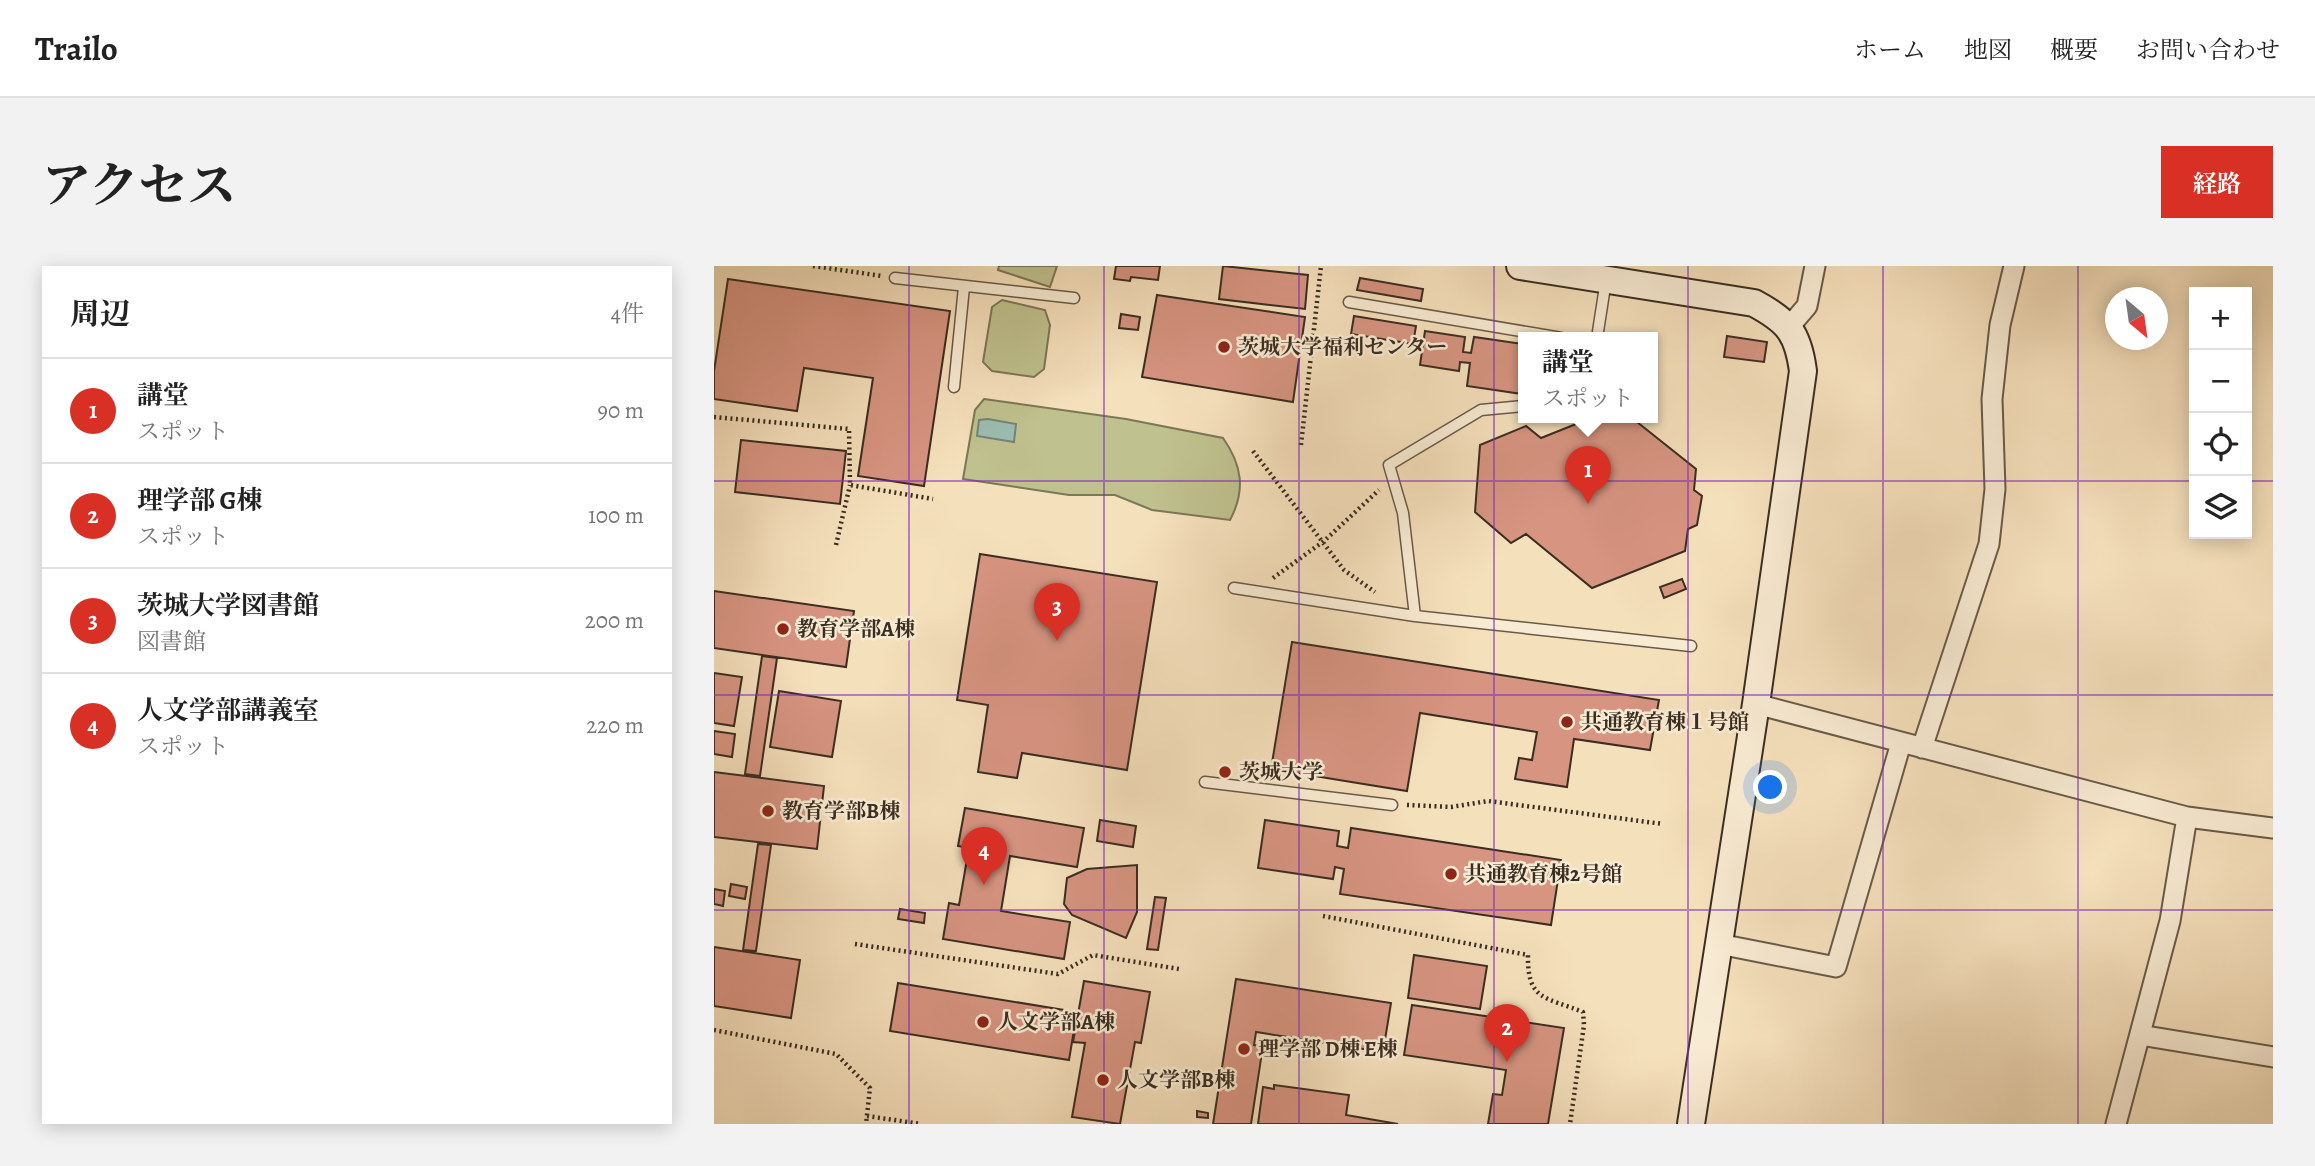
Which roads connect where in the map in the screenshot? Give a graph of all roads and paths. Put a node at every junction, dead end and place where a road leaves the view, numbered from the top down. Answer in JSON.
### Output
{"nodes":[{"id":1,"x":813,"y":266,"type":"edge"},
{"id":2,"x":1321,"y":266,"type":"edge"},
{"id":3,"x":1520,"y":266,"type":"edge"},
{"id":4,"x":1815,"y":266,"type":"edge"},
{"id":5,"x":2014,"y":266,"type":"edge"},
{"id":6,"x":895,"y":278,"type":"joint"},
{"id":7,"x":1606,"y":280,"type":"junction"},
{"id":8,"x":964,"y":287,"type":"junction"},
{"id":9,"x":1074,"y":298,"type":"dead end"},
{"id":10,"x":1349,"y":302,"type":"dead end"},
{"id":11,"x":1789,"y":327,"type":"junction"},
{"id":12,"x":1521,"y":332,"type":"edge"},
{"id":13,"x":1598,"y":332,"type":"edge"},
{"id":14,"x":954,"y":387,"type":"dead end"},
{"id":15,"x":1518,"y":406,"type":"edge"},
{"id":16,"x":714,"y":417,"type":"edge"},
{"id":17,"x":1301,"y":445,"type":"dead end"},
{"id":18,"x":1253,"y":451,"type":"dead end"},
{"id":19,"x":1394,"y":479,"type":"junction"},
{"id":20,"x":850,"y":485,"type":"junction"},
{"id":21,"x":933,"y":499,"type":"dead end"},
{"id":22,"x":1324,"y":541,"type":"junction"},
{"id":23,"x":836,"y":545,"type":"dead end"},
{"id":24,"x":1234,"y":588,"type":"dead end"},
{"id":25,"x":1252,"y":590,"type":"junction"},
{"id":26,"x":1415,"y":616,"type":"junction"},
{"id":27,"x":1691,"y":646,"type":"dead end"},
{"id":28,"x":1756,"y":704,"type":"junction"},
{"id":29,"x":1902,"y":743,"type":"junction"},
{"id":30,"x":1922,"y":748,"type":"junction"},
{"id":31,"x":1205,"y":782,"type":"dead end"},
{"id":32,"x":1392,"y":805,"type":"joint"},
{"id":33,"x":2187,"y":817,"type":"junction"},
{"id":34,"x":1663,"y":824,"type":"dead end"},
{"id":35,"x":2273,"y":828,"type":"edge"},
{"id":36,"x":1323,"y":916,"type":"dead end"},
{"id":37,"x":855,"y":944,"type":"dead end"},
{"id":38,"x":1719,"y":944,"type":"junction"},
{"id":39,"x":1179,"y":969,"type":"dead end"},
{"id":40,"x":714,"y":1030,"type":"edge"},
{"id":41,"x":2140,"y":1035,"type":"junction"},
{"id":42,"x":2273,"y":1057,"type":"edge"},
{"id":43,"x":867,"y":1116,"type":"junction"},
{"id":44,"x":866,"y":1124,"type":"edge"},
{"id":45,"x":921,"y":1124,"type":"edge"},
{"id":46,"x":1570,"y":1124,"type":"edge"},
{"id":47,"x":1691,"y":1124,"type":"edge"},
{"id":48,"x":2116,"y":1124,"type":"edge"}],
"edges":[{"from":1,"to":6,"type":"path"},
{"from":2,"to":17,"type":"path"},
{"from":3,"to":7,"type":"street"},
{"from":4,"to":11,"type":"street"},
{"from":5,"to":30,"type":"street"},
{"from":6,"to":8,"type":"lane"},
{"from":7,"to":11,"type":"street"},
{"from":7,"to":13,"type":"lane"},
{"from":8,"to":9,"type":"lane"},
{"from":8,"to":14,"type":"lane"},
{"from":10,"to":12,"type":"lane"},
{"from":11,"to":28,"type":"street"},
{"from":15,"to":19,"type":"lane"},
{"from":16,"to":20,"type":"path"},
{"from":18,"to":22,"type":"path"},
{"from":19,"to":22,"type":"path"},
{"from":19,"to":26,"type":"lane"},
{"from":20,"to":21,"type":"path"},
{"from":20,"to":23,"type":"path"},
{"from":22,"to":25,"type":"path"},
{"from":22,"to":26,"type":"path"},
{"from":24,"to":25,"type":"lane"},
{"from":25,"to":26,"type":"lane"},
{"from":26,"to":27,"type":"lane"},
{"from":28,"to":29,"type":"street"},
{"from":28,"to":38,"type":"street"},
{"from":29,"to":30,"type":"street"},
{"from":29,"to":38,"type":"street"},
{"from":30,"to":33,"type":"street"},
{"from":31,"to":32,"type":"lane"},
{"from":32,"to":34,"type":"path"},
{"from":33,"to":35,"type":"street"},
{"from":33,"to":41,"type":"street"},
{"from":36,"to":46,"type":"path"},
{"from":37,"to":39,"type":"path"},
{"from":38,"to":47,"type":"street"},
{"from":40,"to":43,"type":"path"},
{"from":41,"to":42,"type":"street"},
{"from":41,"to":48,"type":"street"},
{"from":43,"to":44,"type":"path"},
{"from":43,"to":45,"type":"path"}]}
